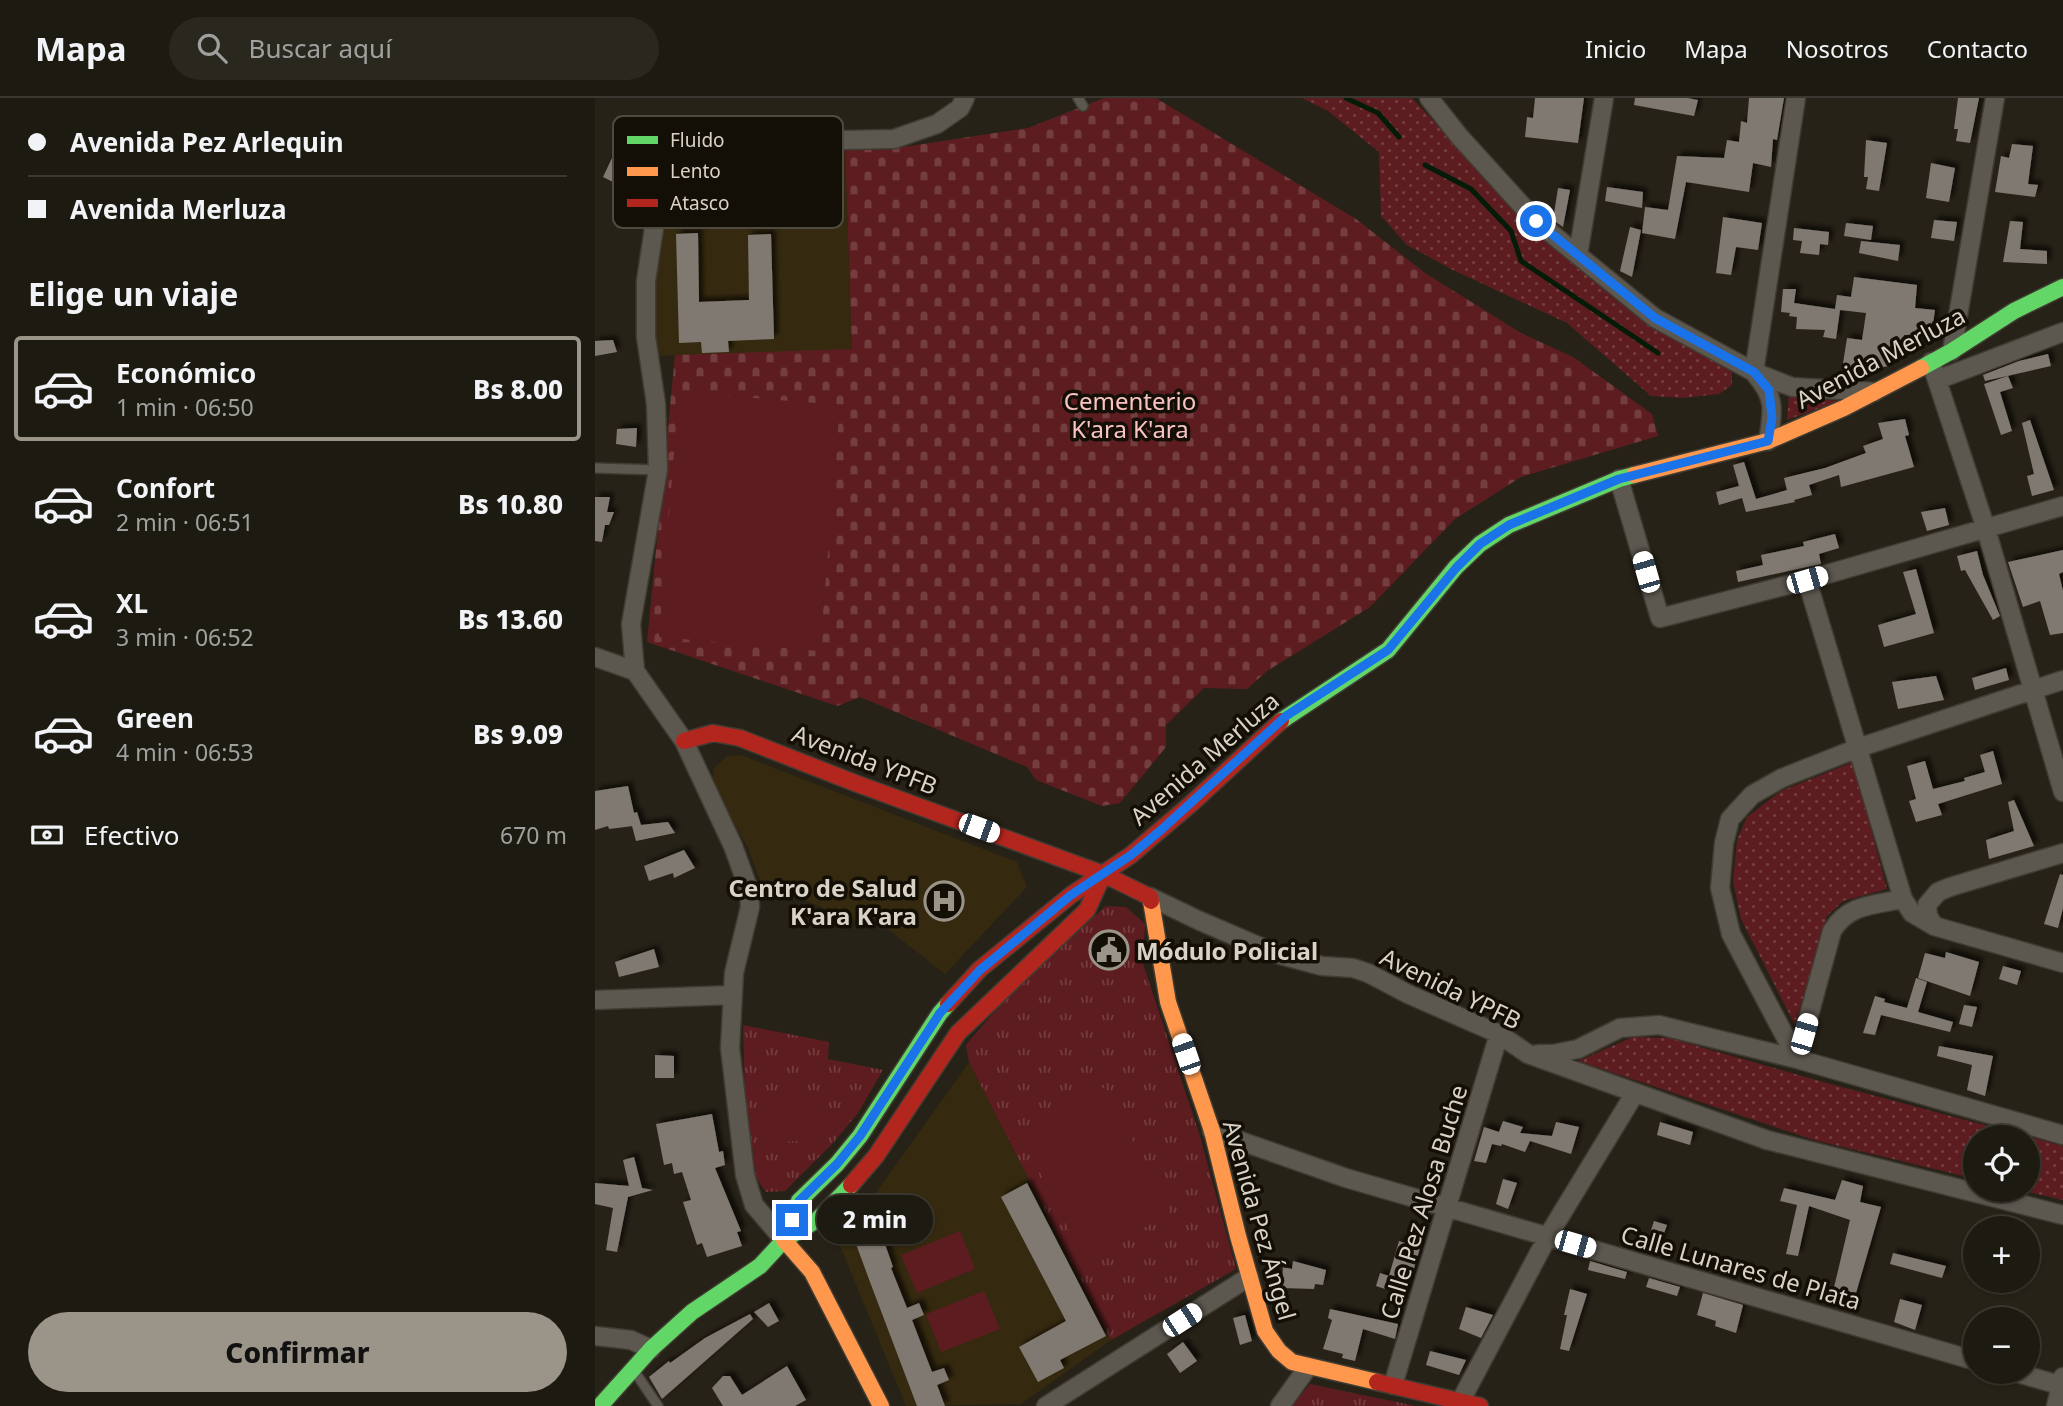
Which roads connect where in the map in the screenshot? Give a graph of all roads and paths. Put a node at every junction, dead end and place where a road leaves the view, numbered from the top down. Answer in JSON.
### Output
{"nodes":[{"id":1,"x":965,"y":98,"type":"edge"},
{"id":2,"x":1429,"y":98,"type":"edge"},
{"id":3,"x":1604,"y":98,"type":"edge"},
{"id":4,"x":1796,"y":98,"type":"edge"},
{"id":5,"x":1995,"y":98,"type":"edge"},
{"id":6,"x":843,"y":140,"type":"edge"},
{"id":7,"x":654,"y":228,"type":"edge"},
{"id":8,"x":1578,"y":255,"type":"junction"},
{"id":9,"x":2063,"y":287,"type":"edge"},
{"id":10,"x":2063,"y":332,"type":"edge"},
{"id":11,"x":1952,"y":351,"type":"junction"},
{"id":12,"x":1931,"y":362,"type":"junction"},
{"id":13,"x":1754,"y":372,"type":"junction"},
{"id":14,"x":1937,"y":380,"type":"junction"},
{"id":15,"x":1875,"y":392,"type":"junction"},
{"id":16,"x":1768,"y":441,"type":"junction"},
{"id":17,"x":595,"y":468,"type":"edge"},
{"id":18,"x":658,"y":470,"type":"junction"},
{"id":19,"x":1619,"y":479,"type":"junction"},
{"id":20,"x":2063,"y":506,"type":"edge"},
{"id":21,"x":1986,"y":529,"type":"junction"},
{"id":22,"x":1807,"y":580,"type":"junction"},
{"id":23,"x":595,"y":657,"type":"edge"},
{"id":24,"x":635,"y":671,"type":"junction"},
{"id":25,"x":2063,"y":680,"type":"edge"},
{"id":26,"x":2034,"y":689,"type":"junction"},
{"id":27,"x":684,"y":741,"type":"junction"},
{"id":28,"x":1858,"y":748,"type":"junction"},
{"id":29,"x":2063,"y":792,"type":"edge"},
{"id":30,"x":2063,"y":853,"type":"edge"},
{"id":31,"x":1104,"y":874,"type":"junction"},
{"id":32,"x":1150,"y":897,"type":"junction"},
{"id":33,"x":1903,"y":899,"type":"junction"},
{"id":34,"x":1931,"y":921,"type":"junction"},
{"id":35,"x":2063,"y":963,"type":"edge"},
{"id":36,"x":733,"y":995,"type":"junction"},
{"id":37,"x":595,"y":1000,"type":"edge"},
{"id":38,"x":1499,"y":1034,"type":"junction"},
{"id":39,"x":1528,"y":1054,"type":"junction"},
{"id":40,"x":1797,"y":1059,"type":"junction"},
{"id":41,"x":1635,"y":1093,"type":"junction"},
{"id":42,"x":1212,"y":1131,"type":"junction"},
{"id":43,"x":2063,"y":1135,"type":"edge"},
{"id":44,"x":1448,"y":1206,"type":"junction"},
{"id":45,"x":2063,"y":1215,"type":"edge"},
{"id":46,"x":1548,"y":1237,"type":"junction"},
{"id":47,"x":784,"y":1240,"type":"junction"},
{"id":48,"x":1249,"y":1276,"type":"junction"},
{"id":49,"x":595,"y":1336,"type":"edge"},
{"id":50,"x":651,"y":1349,"type":"junction"},
{"id":51,"x":1963,"y":1357,"type":"edge"},
{"id":52,"x":1308,"y":1367,"type":"junction"},
{"id":53,"x":632,"y":1368,"type":"junction"},
{"id":54,"x":2040,"y":1378,"type":"edge"},
{"id":55,"x":2062,"y":1383,"type":"edge"},
{"id":56,"x":1393,"y":1385,"type":"junction"},
{"id":57,"x":1460,"y":1404,"type":"edge"},
{"id":58,"x":600,"y":1406,"type":"edge"},
{"id":59,"x":658,"y":1406,"type":"edge"},
{"id":60,"x":881,"y":1406,"type":"edge"},
{"id":61,"x":1046,"y":1406,"type":"edge"},
{"id":62,"x":1280,"y":1406,"type":"edge"},
{"id":63,"x":1479,"y":1406,"type":"edge"},
{"id":64,"x":2056,"y":1406,"type":"edge"}],
"edges":[{"from":1,"to":6,"type":"street"},
{"from":2,"to":8,"type":"street"},
{"from":3,"to":8,"type":"street"},
{"from":4,"to":13,"type":"street"},
{"from":5,"to":11,"type":"street"},
{"from":7,"to":18,"type":"street"},
{"from":8,"to":13,"type":"street"},
{"from":9,"to":11,"type":"street","name":"Avenida Merluza"},
{"from":10,"to":14,"type":"street","name":"Avenida Merluza"},
{"from":11,"to":12,"type":"street","name":"Avenida Merluza"},
{"from":12,"to":14,"type":"street"},
{"from":12,"to":15,"type":"street","name":"Avenida Merluza"},
{"from":13,"to":15,"type":"street"},
{"from":13,"to":16,"type":"street"},
{"from":14,"to":21,"type":"street"},
{"from":15,"to":16,"type":"street","name":"Avenida Merluza"},
{"from":16,"to":19,"type":"street","name":"Avenida Merluza"},
{"from":17,"to":18,"type":"lane"},
{"from":18,"to":24,"type":"street"},
{"from":19,"to":22,"type":"street"},
{"from":19,"to":31,"type":"street","name":"Avenida Merluza"},
{"from":20,"to":21,"type":"street"},
{"from":21,"to":22,"type":"street"},
{"from":21,"to":26,"type":"street"},
{"from":22,"to":28,"type":"street"},
{"from":23,"to":24,"type":"street"},
{"from":24,"to":27,"type":"street"},
{"from":25,"to":26,"type":"street"},
{"from":26,"to":28,"type":"street"},
{"from":26,"to":29,"type":"street"},
{"from":27,"to":31,"type":"street","name":"Avenida YPFB"},
{"from":27,"to":36,"type":"street"},
{"from":28,"to":33,"type":"street"},
{"from":28,"to":40,"type":"street"},
{"from":30,"to":34,"type":"street"},
{"from":31,"to":32,"type":"street","name":"Avenida YPFB"},
{"from":31,"to":47,"type":"street","name":"Avenida Merluza"},
{"from":31,"to":47,"type":"street","name":"Avenida Merluza"},
{"from":32,"to":38,"type":"street","name":"Avenida YPFB"},
{"from":32,"to":42,"type":"street","name":"Avenida Pez Ángel"},
{"from":33,"to":34,"type":"street"},
{"from":33,"to":40,"type":"street"},
{"from":34,"to":35,"type":"street"},
{"from":36,"to":37,"type":"street"},
{"from":36,"to":47,"type":"street"},
{"from":38,"to":39,"type":"street","name":"Avenida YPFB"},
{"from":38,"to":44,"type":"street","name":"Calle Pez Alosa Buche"},
{"from":39,"to":40,"type":"street","name":"Avenida YPFB"},
{"from":39,"to":41,"type":"street","name":"Avenida YPFB"},
{"from":40,"to":43,"type":"street","name":"Avenida YPFB"},
{"from":41,"to":45,"type":"street","name":"Avenida YPFB"},
{"from":41,"to":46,"type":"street"},
{"from":42,"to":44,"type":"street","name":"Calle Lunares de Plata"},
{"from":42,"to":48,"type":"street","name":"Avenida Pez Ángel"},
{"from":44,"to":46,"type":"street","name":"Calle Lunares de Plata"},
{"from":44,"to":56,"type":"street","name":"Calle Pez Alosa Buche"},
{"from":46,"to":51,"type":"street","name":"Calle Lunares de Plata"},
{"from":46,"to":57,"type":"street"},
{"from":47,"to":50,"type":"street"},
{"from":47,"to":60,"type":"street"},
{"from":48,"to":52,"type":"street","name":"Avenida Pez Ángel"},
{"from":48,"to":61,"type":"street"},
{"from":49,"to":50,"type":"street"},
{"from":50,"to":53,"type":"street"},
{"from":52,"to":56,"type":"street","name":"Avenida Pez Ángel"},
{"from":52,"to":62,"type":"street"},
{"from":53,"to":58,"type":"street"},
{"from":53,"to":59,"type":"lane"},
{"from":54,"to":55,"type":"street"},
{"from":55,"to":64,"type":"street"},
{"from":56,"to":57,"type":"street","name":"Avenida Pez Ángel"},
{"from":57,"to":63,"type":"street","name":"Avenida Pez Ángel"}]}
